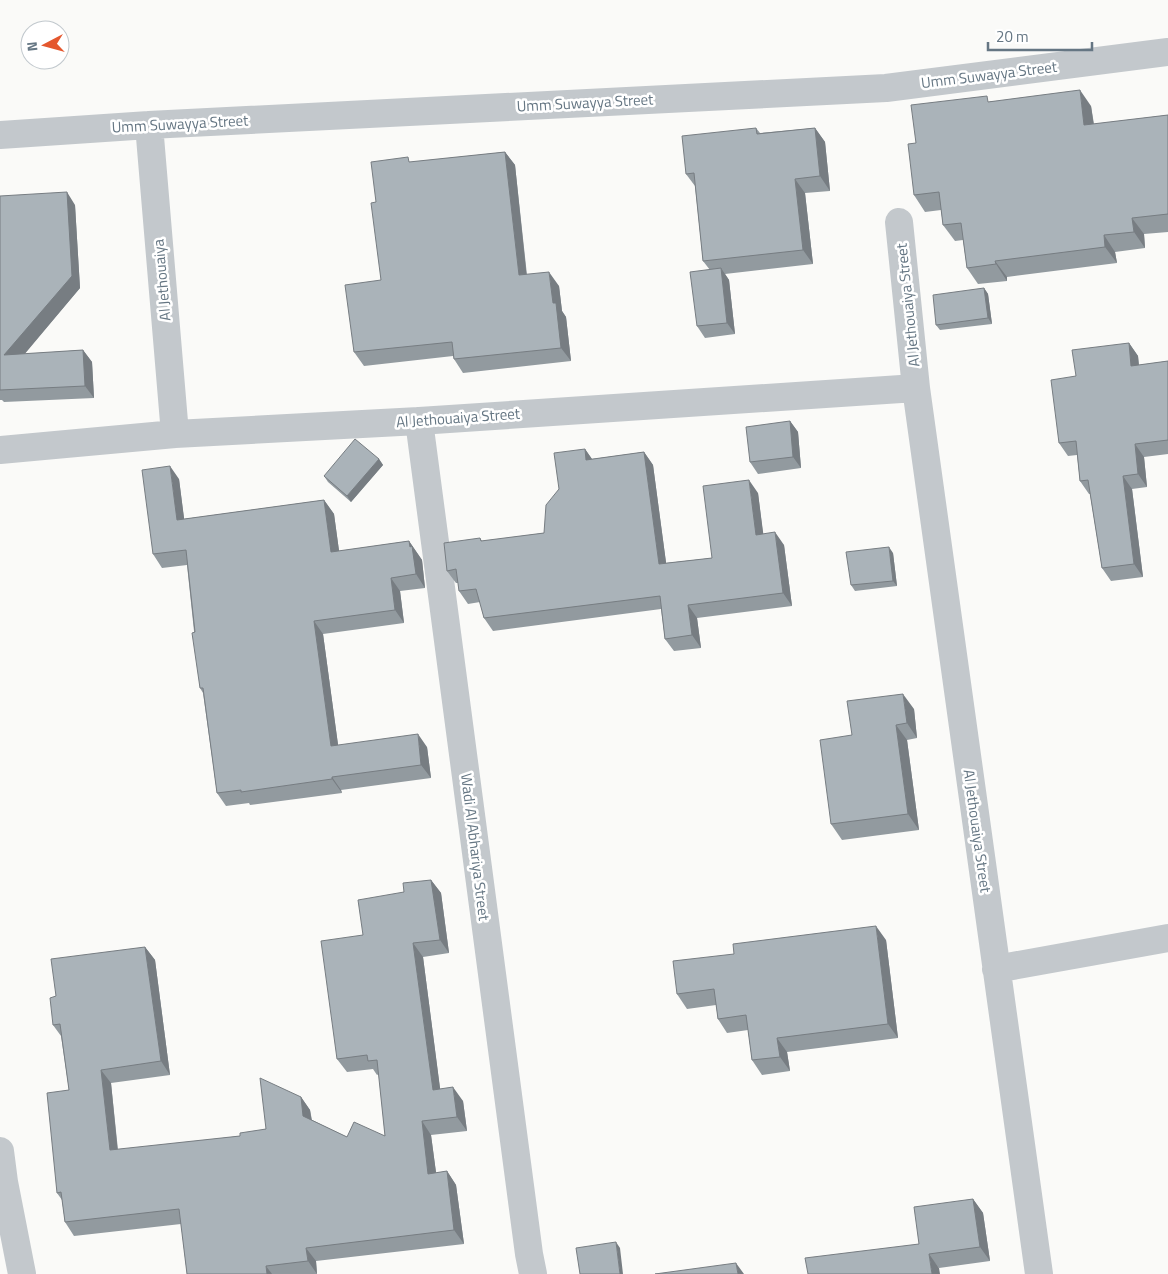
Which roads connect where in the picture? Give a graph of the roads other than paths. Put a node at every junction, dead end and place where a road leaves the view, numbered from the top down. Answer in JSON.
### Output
{"nodes":[{"id":1,"x":1168,"y":52,"type":"edge"},
{"id":2,"x":149,"y":125,"type":"junction"},
{"id":3,"x":0,"y":135,"type":"edge"},
{"id":4,"x":900,"y":222,"type":"dead end"},
{"id":5,"x":916,"y":388,"type":"junction"},
{"id":6,"x":419,"y":421,"type":"junction"},
{"id":7,"x":175,"y":434,"type":"junction"},
{"id":8,"x":0,"y":450,"type":"edge"},
{"id":9,"x":1168,"y":938,"type":"edge"},
{"id":10,"x":996,"y":969,"type":"junction"},
{"id":11,"x":0,"y":1151,"type":"edge"},
{"id":12,"x":2,"y":1182,"type":"edge"},
{"id":13,"x":22,"y":1274,"type":"edge"},
{"id":14,"x":533,"y":1274,"type":"edge"},
{"id":15,"x":1039,"y":1274,"type":"edge"}],
"edges":[{"from":1,"to":2,"type":"street","name":"Umm Suwayya Street"},
{"from":2,"to":3,"type":"street","name":"Umm Suwayya Street"},
{"from":2,"to":7,"type":"street","name":"Al Jethouaiya"},
{"from":4,"to":5,"type":"street","name":"Al Jethouaiya Street"},
{"from":5,"to":6,"type":"street","name":"Al Jethouaiya Street"},
{"from":5,"to":10,"type":"street","name":"Al Jethouaiya Street"},
{"from":6,"to":7,"type":"street","name":"Al Jethouaiya Street"},
{"from":6,"to":14,"type":"street","name":"Wadi Al Abhariya Street"},
{"from":7,"to":8,"type":"street","name":"Al Jethouaiya Street"},
{"from":9,"to":10,"type":"street"},
{"from":10,"to":15,"type":"street","name":"Al Jethouaiya Street"},
{"from":11,"to":12,"type":"street"},
{"from":12,"to":13,"type":"street"}]}
